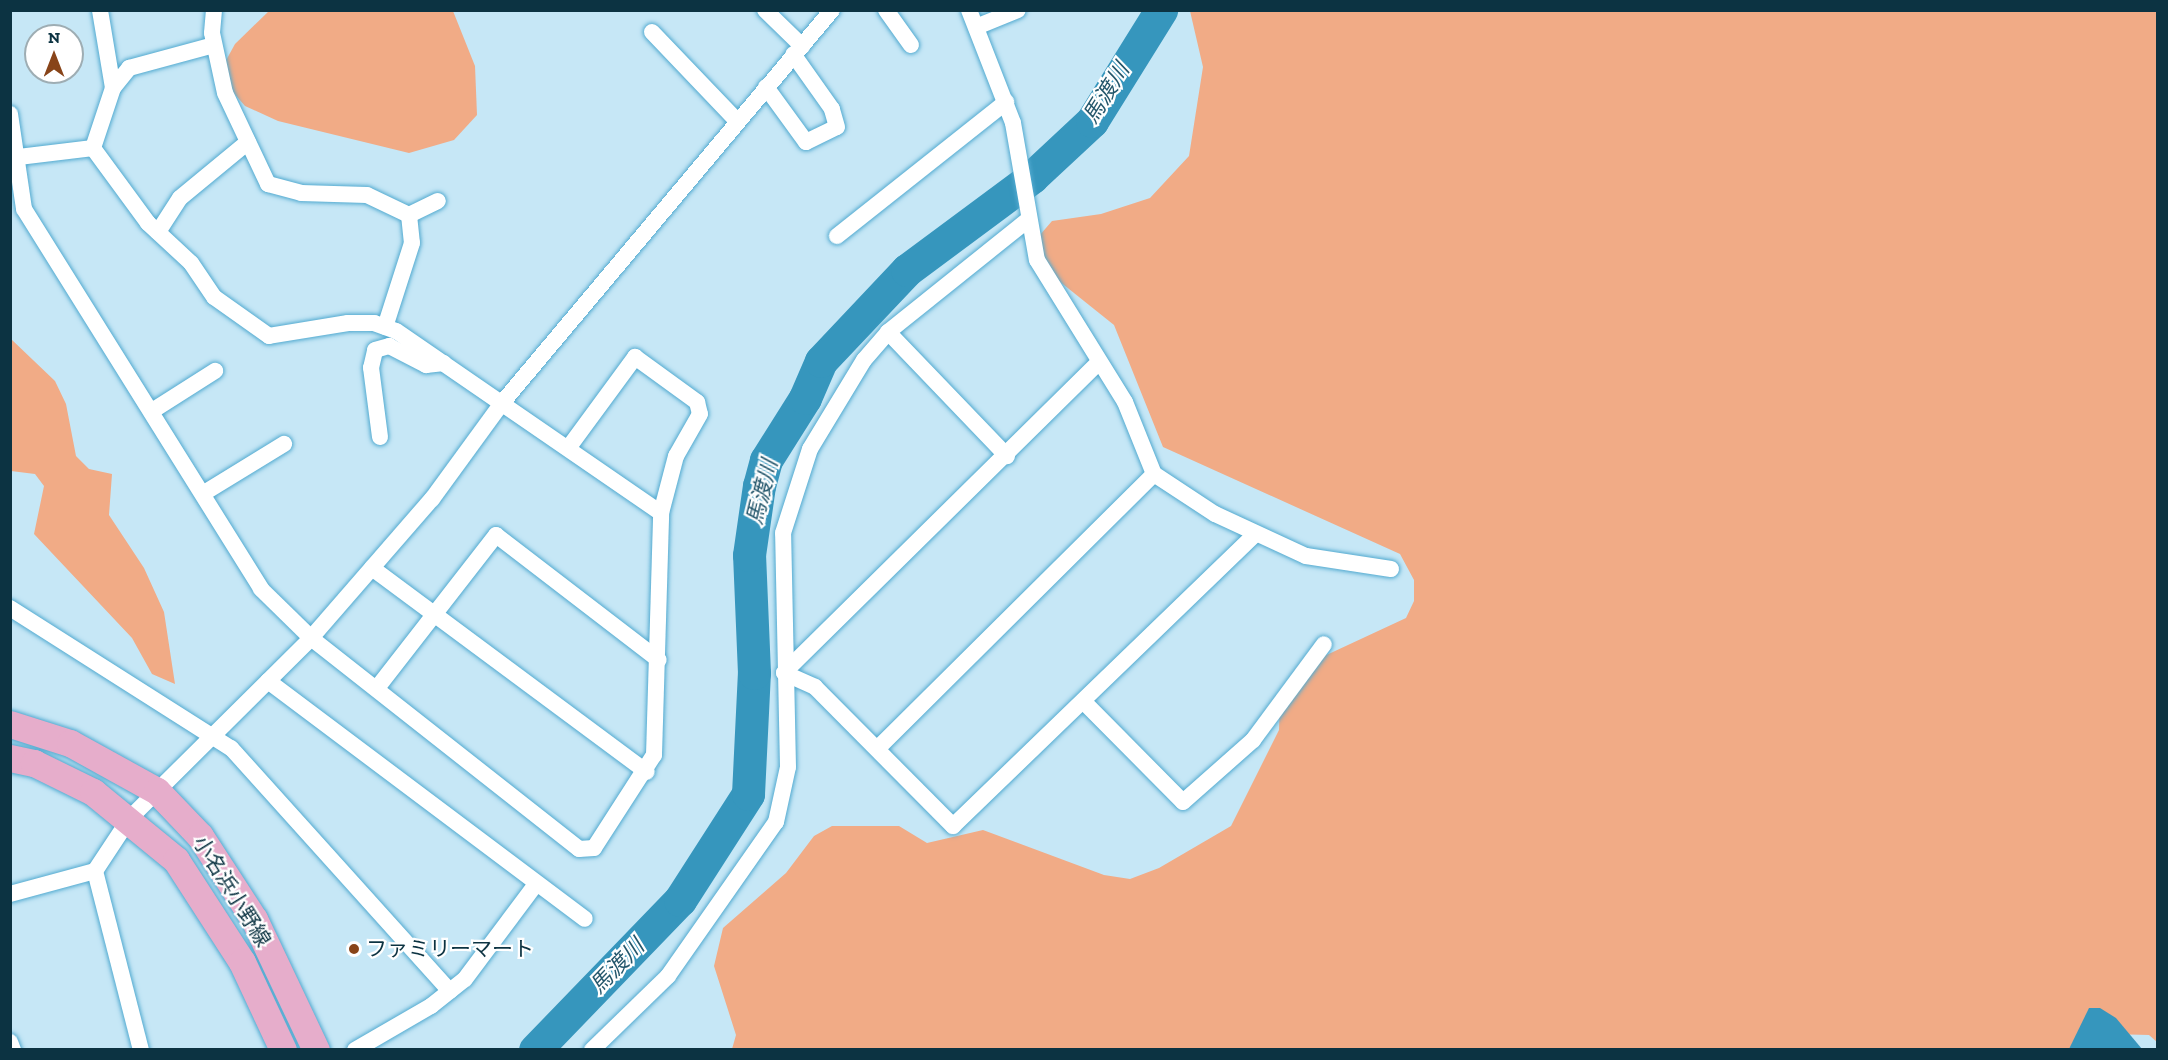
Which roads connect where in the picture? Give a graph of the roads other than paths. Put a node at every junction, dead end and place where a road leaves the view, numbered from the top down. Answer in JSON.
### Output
{"nodes":[{"id":1,"x":100,"y":10,"type":"edge"},
{"id":2,"x":214,"y":10,"type":"edge"},
{"id":3,"x":765,"y":10,"type":"edge"},
{"id":4,"x":832,"y":10,"type":"edge"},
{"id":5,"x":886,"y":10,"type":"edge"},
{"id":6,"x":969,"y":10,"type":"edge"},
{"id":7,"x":1018,"y":10,"type":"edge"},
{"id":8,"x":976,"y":27,"type":"junction"},
{"id":9,"x":652,"y":32,"type":"dead end"},
{"id":10,"x":214,"y":45,"type":"junction"},
{"id":11,"x":911,"y":45,"type":"dead end"},
{"id":12,"x":797,"y":50,"type":"junction"},
{"id":13,"x":766,"y":87,"type":"junction"},
{"id":14,"x":113,"y":88,"type":"junction"},
{"id":15,"x":1006,"y":102,"type":"junction"},
{"id":16,"x":10,"y":114,"type":"edge"},
{"id":17,"x":738,"y":122,"type":"junction"},
{"id":18,"x":248,"y":142,"type":"junction"},
{"id":19,"x":93,"y":148,"type":"junction"},
{"id":20,"x":13,"y":157,"type":"edge"},
{"id":21,"x":438,"y":201,"type":"dead end"},
{"id":22,"x":410,"y":215,"type":"junction"},
{"id":23,"x":1028,"y":220,"type":"junction"},
{"id":24,"x":158,"y":232,"type":"junction"},
{"id":25,"x":837,"y":236,"type":"dead end"},
{"id":26,"x":385,"y":327,"type":"junction"},
{"id":27,"x":888,"y":332,"type":"junction"},
{"id":28,"x":444,"y":363,"type":"junction"},
{"id":29,"x":1098,"y":363,"type":"junction"},
{"id":30,"x":214,"y":371,"type":"dead end"},
{"id":31,"x":502,"y":403,"type":"junction"},
{"id":32,"x":152,"y":411,"type":"junction"},
{"id":33,"x":380,"y":437,"type":"dead end"},
{"id":34,"x":284,"y":444,"type":"dead end"},
{"id":35,"x":569,"y":447,"type":"junction"},
{"id":36,"x":1007,"y":456,"type":"junction"},
{"id":37,"x":1154,"y":474,"type":"junction"},
{"id":38,"x":204,"y":493,"type":"junction"},
{"id":39,"x":661,"y":513,"type":"junction"},
{"id":40,"x":1255,"y":534,"type":"junction"},
{"id":41,"x":372,"y":568,"type":"junction"},
{"id":42,"x":1391,"y":569,"type":"dead end"},
{"id":43,"x":10,"y":608,"type":"edge"},
{"id":44,"x":435,"y":614,"type":"junction"},
{"id":45,"x":312,"y":638,"type":"junction"},
{"id":46,"x":1324,"y":644,"type":"dead end"},
{"id":47,"x":659,"y":660,"type":"junction"},
{"id":48,"x":784,"y":672,"type":"junction"},
{"id":49,"x":268,"y":681,"type":"junction"},
{"id":50,"x":377,"y":688,"type":"junction"},
{"id":51,"x":1083,"y":701,"type":"junction"},
{"id":52,"x":10,"y":724,"type":"edge"},
{"id":53,"x":213,"y":733,"type":"junction"},
{"id":54,"x":879,"y":747,"type":"junction"},
{"id":55,"x":10,"y":758,"type":"edge"},
{"id":56,"x":647,"y":772,"type":"junction"},
{"id":57,"x":157,"y":791,"type":"junction"},
{"id":58,"x":130,"y":818,"type":"junction"},
{"id":59,"x":95,"y":871,"type":"junction"},
{"id":60,"x":536,"y":884,"type":"junction"},
{"id":61,"x":10,"y":894,"type":"edge"},
{"id":62,"x":585,"y":919,"type":"dead end"},
{"id":63,"x":450,"y":991,"type":"junction"},
{"id":64,"x":10,"y":1042,"type":"edge"},
{"id":65,"x":13,"y":1050,"type":"edge"},
{"id":66,"x":141,"y":1050,"type":"edge"},
{"id":67,"x":283,"y":1050,"type":"edge"},
{"id":68,"x":316,"y":1050,"type":"edge"},
{"id":69,"x":356,"y":1050,"type":"edge"},
{"id":70,"x":592,"y":1050,"type":"edge"}],
"edges":[{"from":1,"to":14,"type":"street"},
{"from":2,"to":10,"type":"street"},
{"from":3,"to":12,"type":"street"},
{"from":4,"to":12,"type":"street"},
{"from":5,"to":11,"type":"street"},
{"from":6,"to":8,"type":"street"},
{"from":7,"to":8,"type":"street"},
{"from":8,"to":15,"type":"street"},
{"from":9,"to":17,"type":"street"},
{"from":10,"to":14,"type":"street"},
{"from":10,"to":18,"type":"street"},
{"from":12,"to":13,"type":"street"},
{"from":12,"to":13,"type":"street"},
{"from":13,"to":17,"type":"street"},
{"from":14,"to":19,"type":"street"},
{"from":15,"to":23,"type":"street"},
{"from":15,"to":25,"type":"street"},
{"from":16,"to":20,"type":"street"},
{"from":17,"to":31,"type":"street"},
{"from":18,"to":22,"type":"street"},
{"from":18,"to":24,"type":"street"},
{"from":19,"to":20,"type":"street"},
{"from":19,"to":24,"type":"street"},
{"from":20,"to":32,"type":"street"},
{"from":21,"to":22,"type":"street"},
{"from":22,"to":26,"type":"street"},
{"from":23,"to":27,"type":"street"},
{"from":23,"to":29,"type":"street"},
{"from":24,"to":26,"type":"street"},
{"from":26,"to":28,"type":"street"},
{"from":27,"to":36,"type":"street"},
{"from":27,"to":48,"type":"street"},
{"from":28,"to":31,"type":"street"},
{"from":28,"to":33,"type":"street"},
{"from":29,"to":36,"type":"street"},
{"from":29,"to":37,"type":"street"},
{"from":30,"to":32,"type":"street"},
{"from":31,"to":35,"type":"street"},
{"from":31,"to":41,"type":"street"},
{"from":32,"to":38,"type":"street"},
{"from":34,"to":38,"type":"street"},
{"from":35,"to":39,"type":"street"},
{"from":35,"to":39,"type":"street"},
{"from":36,"to":48,"type":"street"},
{"from":37,"to":40,"type":"street"},
{"from":37,"to":54,"type":"street"},
{"from":38,"to":45,"type":"street"},
{"from":39,"to":47,"type":"street"},
{"from":40,"to":42,"type":"street"},
{"from":40,"to":51,"type":"street"},
{"from":41,"to":44,"type":"street"},
{"from":41,"to":45,"type":"street"},
{"from":43,"to":53,"type":"street"},
{"from":44,"to":47,"type":"street"},
{"from":44,"to":50,"type":"street"},
{"from":44,"to":56,"type":"street"},
{"from":45,"to":49,"type":"street"},
{"from":45,"to":50,"type":"street"},
{"from":46,"to":51,"type":"street"},
{"from":47,"to":56,"type":"street"},
{"from":48,"to":54,"type":"street"},
{"from":48,"to":70,"type":"street"},
{"from":49,"to":53,"type":"street"},
{"from":49,"to":60,"type":"street"},
{"from":50,"to":56,"type":"street"},
{"from":51,"to":54,"type":"street"},
{"from":52,"to":57,"type":"main road","name":"小名浜小野線"},
{"from":53,"to":57,"type":"street"},
{"from":53,"to":63,"type":"street"},
{"from":55,"to":58,"type":"main road","name":"小名浜小野線"},
{"from":57,"to":58,"type":"street"},
{"from":57,"to":68,"type":"main road","name":"小名浜小野線"},
{"from":58,"to":59,"type":"street"},
{"from":58,"to":67,"type":"main road","name":"小名浜小野線"},
{"from":59,"to":61,"type":"street"},
{"from":59,"to":66,"type":"street"},
{"from":60,"to":62,"type":"street"},
{"from":60,"to":63,"type":"street"},
{"from":63,"to":69,"type":"street"},
{"from":64,"to":65,"type":"street"}]}
